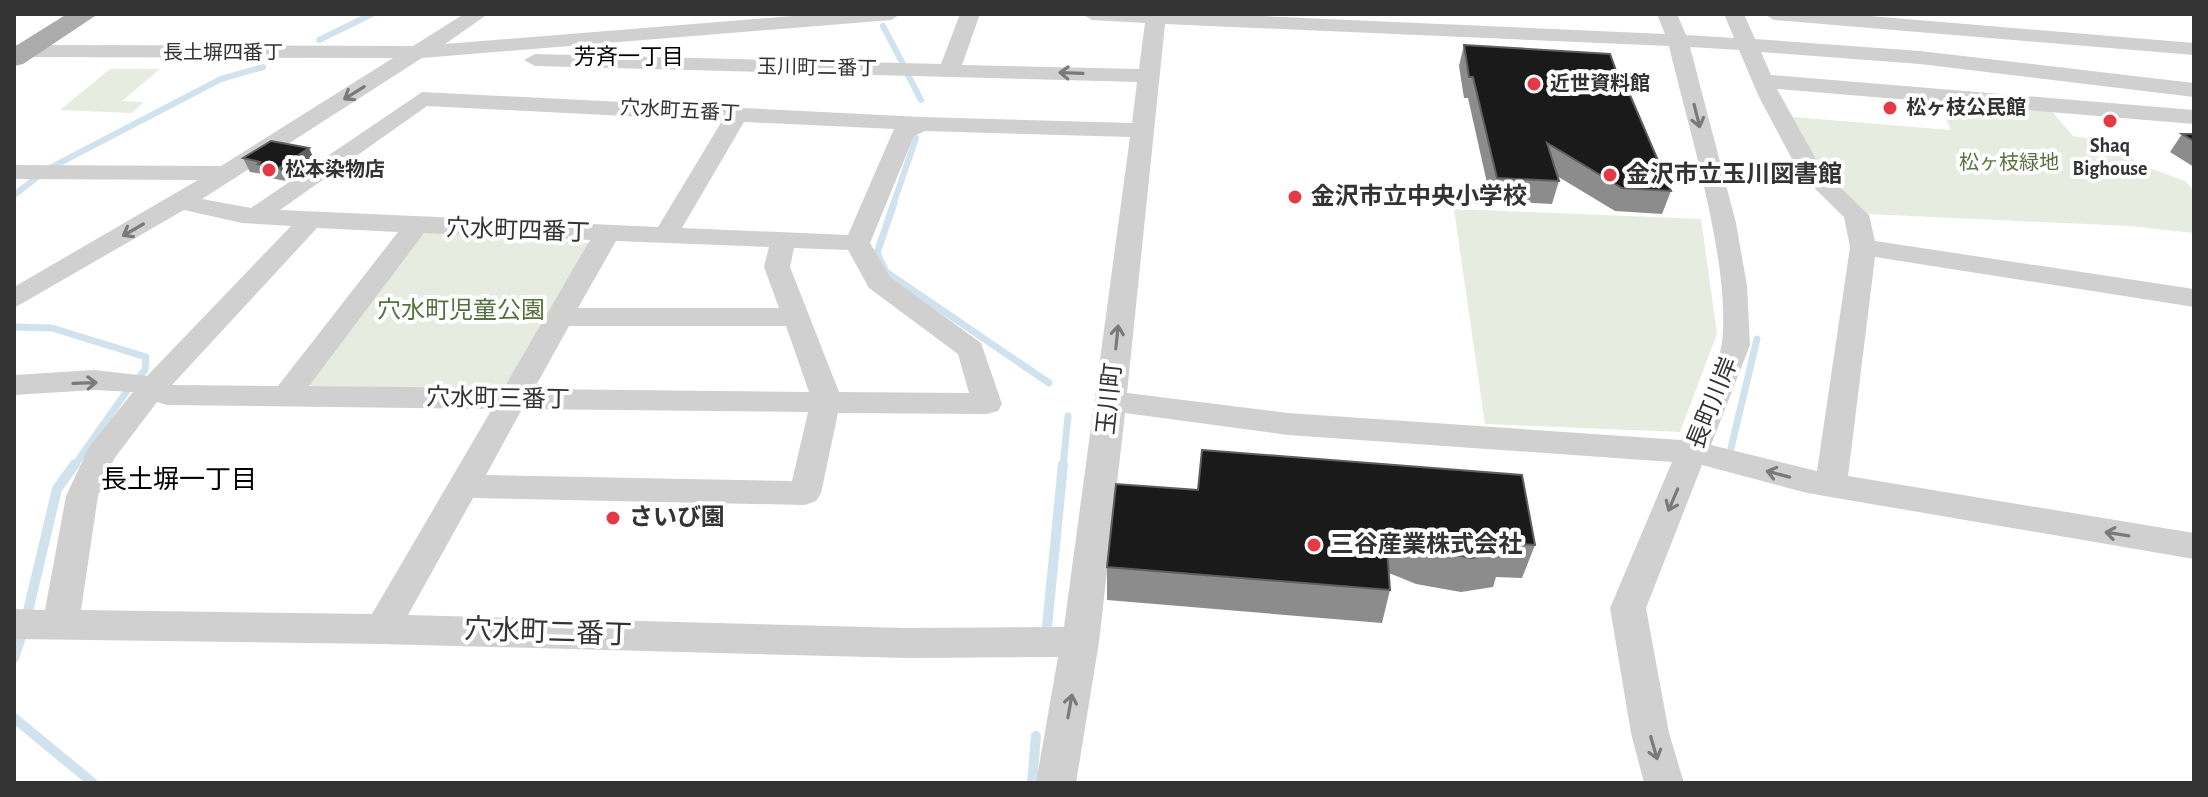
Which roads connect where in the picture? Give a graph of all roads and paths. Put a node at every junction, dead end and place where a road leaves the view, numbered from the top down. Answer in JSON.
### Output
{"nodes":[{"id":1,"x":85,"y":14,"type":"edge"},
{"id":2,"x":478,"y":14,"type":"edge"},
{"id":3,"x":891,"y":14,"type":"edge"},
{"id":4,"x":970,"y":14,"type":"edge"},
{"id":5,"x":1092,"y":14,"type":"edge"},
{"id":6,"x":1734,"y":14,"type":"edge"},
{"id":7,"x":1774,"y":14,"type":"edge"},
{"id":8,"x":2021,"y":14,"type":"edge"},
{"id":9,"x":1156,"y":16,"type":"edge"},
{"id":10,"x":1837,"y":17,"type":"edge"},
{"id":11,"x":770,"y":19,"type":"edge"},
{"id":12,"x":1385,"y":20,"type":"edge"},
{"id":13,"x":1921,"y":21,"type":"edge"},
{"id":14,"x":580,"y":26,"type":"edge"},
{"id":15,"x":1672,"y":27,"type":"edge"},
{"id":16,"x":2041,"y":37,"type":"junction"},
{"id":17,"x":1747,"y":43,"type":"junction"},
{"id":18,"x":502,"y":47,"type":"junction"},
{"id":19,"x":2194,"y":49,"type":"edge"},
{"id":20,"x":421,"y":52,"type":"junction"},
{"id":21,"x":1854,"y":52,"type":"junction"},
{"id":22,"x":18,"y":54,"type":"edge"},
{"id":23,"x":747,"y":67,"type":"junction"},
{"id":24,"x":950,"y":69,"type":"junction"},
{"id":25,"x":2072,"y":71,"type":"junction"},
{"id":26,"x":1149,"y":76,"type":"junction"},
{"id":27,"x":1765,"y":81,"type":"junction"},
{"id":28,"x":2194,"y":90,"type":"edge"},
{"id":29,"x":738,"y":113,"type":"junction"},
{"id":30,"x":2194,"y":117,"type":"edge"},
{"id":31,"x":922,"y":124,"type":"junction"},
{"id":32,"x":1141,"y":130,"type":"junction"},
{"id":33,"x":14,"y":172,"type":"edge"},
{"id":34,"x":226,"y":173,"type":"junction"},
{"id":35,"x":180,"y":202,"type":"junction"},
{"id":36,"x":256,"y":216,"type":"junction"},
{"id":37,"x":311,"y":220,"type":"junction"},
{"id":38,"x":416,"y":226,"type":"junction"},
{"id":39,"x":606,"y":235,"type":"junction"},
{"id":40,"x":665,"y":236,"type":"junction"},
{"id":41,"x":783,"y":241,"type":"junction"},
{"id":42,"x":857,"y":243,"type":"junction"},
{"id":43,"x":1863,"y":247,"type":"junction"},
{"id":44,"x":2194,"y":298,"type":"edge"},
{"id":45,"x":14,"y":299,"type":"edge"},
{"id":46,"x":559,"y":317,"type":"junction"},
{"id":47,"x":794,"y":317,"type":"junction"},
{"id":48,"x":14,"y":385,"type":"edge"},
{"id":49,"x":155,"y":385,"type":"junction"},
{"id":50,"x":287,"y":395,"type":"junction"},
{"id":51,"x":511,"y":399,"type":"junction"},
{"id":52,"x":1110,"y":401,"type":"junction"},
{"id":53,"x":825,"y":403,"type":"junction"},
{"id":54,"x":1694,"y":452,"type":"junction"},
{"id":55,"x":1831,"y":483,"type":"junction"},
{"id":56,"x":466,"y":486,"type":"junction"},
{"id":57,"x":2194,"y":546,"type":"edge"},
{"id":58,"x":14,"y":624,"type":"edge"},
{"id":59,"x":60,"y":627,"type":"junction"},
{"id":60,"x":382,"y":629,"type":"junction"},
{"id":61,"x":1081,"y":642,"type":"junction"},
{"id":62,"x":1063,"y":780,"type":"edge"},
{"id":63,"x":1664,"y":783,"type":"edge"}],
"edges":[{"from":1,"to":22,"type":"main road"},
{"from":2,"to":20,"type":"street"},
{"from":3,"to":11,"type":"street","name":"長土塀四番丁"},
{"from":4,"to":24,"type":"street"},
{"from":5,"to":9,"type":"street"},
{"from":6,"to":17,"type":"street"},
{"from":7,"to":10,"type":"street"},
{"from":8,"to":16,"type":"street"},
{"from":9,"to":12,"type":"street"},
{"from":9,"to":26,"type":"street","name":"玉川町"},
{"from":10,"to":13,"type":"street"},
{"from":10,"to":21,"type":"street"},
{"from":11,"to":14,"type":"street","name":"長土塀四番丁"},
{"from":11,"to":23,"type":"street"},
{"from":12,"to":15,"type":"street"},
{"from":13,"to":16,"type":"street"},
{"from":14,"to":18,"type":"street","name":"長土塀四番丁"},
{"from":15,"to":17,"type":"street"},
{"from":15,"to":54,"type":"street","name":"長町川岸","one_way":true},
{"from":16,"to":19,"type":"street"},
{"from":16,"to":25,"type":"street"},
{"from":17,"to":21,"type":"street"},
{"from":17,"to":27,"type":"street"},
{"from":18,"to":20,"type":"street","name":"長土塀四番丁"},
{"from":18,"to":23,"type":"street","name":"玉川町二番丁"},
{"from":20,"to":22,"type":"street","name":"長土塀四番丁"},
{"from":20,"to":34,"type":"street","one_way":true},
{"from":21,"to":25,"type":"street"},
{"from":23,"to":24,"type":"street","name":"玉川町二番丁"},
{"from":26,"to":24,"type":"street","name":"玉川町二番丁","one_way":true},
{"from":25,"to":28,"type":"street"},
{"from":26,"to":32,"type":"street","name":"玉川町"},
{"from":27,"to":30,"type":"street"},
{"from":27,"to":43,"type":"street"},
{"from":29,"to":31,"type":"street","name":"穴水町五番丁"},
{"from":29,"to":36,"type":"street","name":"穴水町五番丁"},
{"from":29,"to":40,"type":"street"},
{"from":31,"to":32,"type":"street","name":"穴水町五番丁"},
{"from":31,"to":42,"type":"street"},
{"from":52,"to":32,"type":"street","name":"玉川町","one_way":true},
{"from":33,"to":34,"type":"street"},
{"from":34,"to":35,"type":"street"},
{"from":35,"to":36,"type":"street","name":"穴水町四番丁"},
{"from":35,"to":45,"type":"street","one_way":true},
{"from":36,"to":37,"type":"street","name":"穴水町四番丁"},
{"from":37,"to":38,"type":"street","name":"穴水町四番丁"},
{"from":37,"to":49,"type":"street"},
{"from":38,"to":39,"type":"street","name":"穴水町四番丁"},
{"from":38,"to":50,"type":"street"},
{"from":39,"to":40,"type":"street","name":"穴水町四番丁"},
{"from":39,"to":46,"type":"street"},
{"from":40,"to":41,"type":"street","name":"穴水町四番丁"},
{"from":41,"to":42,"type":"street","name":"穴水町四番丁"},
{"from":41,"to":47,"type":"street"},
{"from":42,"to":53,"type":"street","name":"穴水町三番丁"},
{"from":43,"to":44,"type":"street"},
{"from":43,"to":55,"type":"street"},
{"from":46,"to":47,"type":"street"},
{"from":46,"to":51,"type":"street"},
{"from":47,"to":53,"type":"street"},
{"from":48,"to":49,"type":"street","name":"穴水町三番丁","one_way":true},
{"from":49,"to":50,"type":"street","name":"穴水町三番丁"},
{"from":49,"to":59,"type":"street"},
{"from":50,"to":51,"type":"street","name":"穴水町三番丁"},
{"from":51,"to":53,"type":"street","name":"穴水町三番丁"},
{"from":51,"to":56,"type":"street"},
{"from":52,"to":54,"type":"street"},
{"from":52,"to":61,"type":"street","name":"玉川町"},
{"from":53,"to":56,"type":"street"},
{"from":55,"to":54,"type":"street","one_way":true},
{"from":54,"to":63,"type":"street","name":"長町川岸","one_way":true},
{"from":57,"to":55,"type":"street","one_way":true},
{"from":56,"to":60,"type":"street"},
{"from":58,"to":59,"type":"street","name":"穴水町二番丁"},
{"from":59,"to":60,"type":"street","name":"穴水町二番丁"},
{"from":60,"to":61,"type":"street","name":"穴水町二番丁"},
{"from":62,"to":61,"type":"street","name":"玉川町","one_way":true}]}
